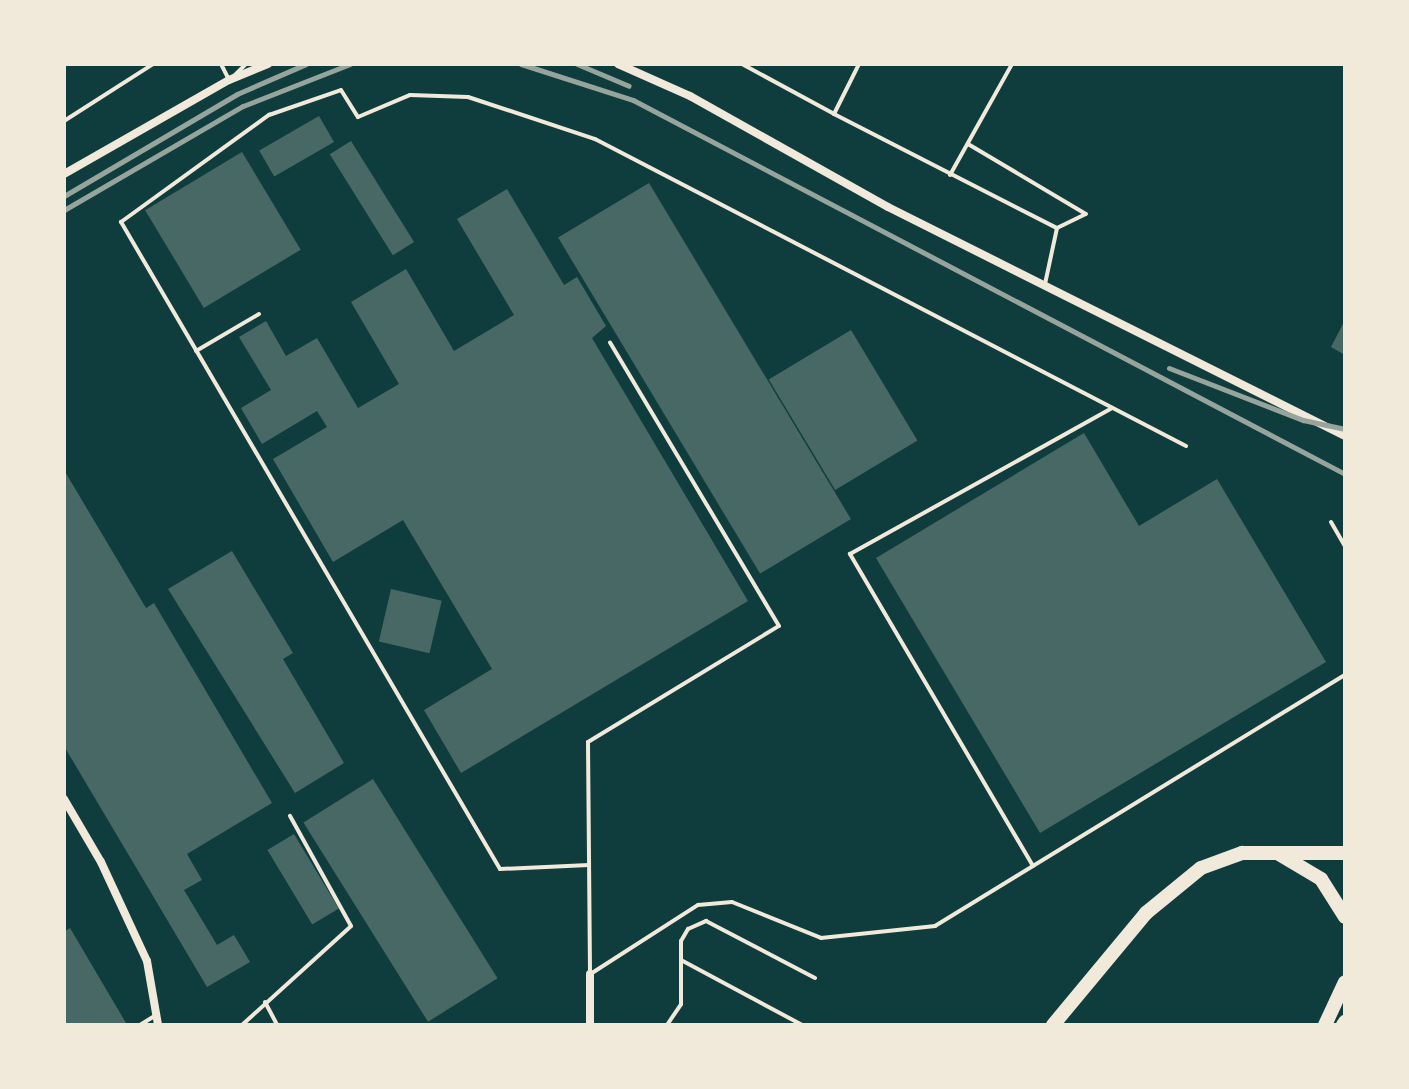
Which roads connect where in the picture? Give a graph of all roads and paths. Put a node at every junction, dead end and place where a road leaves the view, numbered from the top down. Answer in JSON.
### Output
{"nodes":[{"id":1,"x":153,"y":64,"type":"edge"},
{"id":2,"x":221,"y":64,"type":"edge"},
{"id":3,"x":246,"y":64,"type":"edge"},
{"id":4,"x":268,"y":64,"type":"edge"},
{"id":5,"x":618,"y":64,"type":"edge"},
{"id":6,"x":742,"y":64,"type":"edge"},
{"id":7,"x":859,"y":64,"type":"edge"},
{"id":8,"x":1012,"y":64,"type":"edge"},
{"id":9,"x":229,"y":80,"type":"junction"},
{"id":10,"x":834,"y":114,"type":"junction"},
{"id":11,"x":64,"y":121,"type":"edge"},
{"id":12,"x":968,"y":144,"type":"junction"},
{"id":13,"x":64,"y":174,"type":"edge"},
{"id":14,"x":950,"y":175,"type":"junction"},
{"id":15,"x":1057,"y":228,"type":"junction"},
{"id":16,"x":1045,"y":284,"type":"junction"},
{"id":17,"x":259,"y":314,"type":"dead end"},
{"id":18,"x":610,"y":342,"type":"dead end"},
{"id":19,"x":196,"y":351,"type":"junction"},
{"id":20,"x":1112,"y":408,"type":"junction"},
{"id":21,"x":1345,"y":436,"type":"edge"},
{"id":22,"x":1186,"y":446,"type":"dead end"},
{"id":23,"x":1331,"y":522,"type":"dead end"},
{"id":24,"x":1345,"y":546,"type":"edge"},
{"id":25,"x":1345,"y":675,"type":"edge"},
{"id":26,"x":64,"y":799,"type":"edge"},
{"id":27,"x":290,"y":816,"type":"dead end"},
{"id":28,"x":1275,"y":852,"type":"junction"},
{"id":29,"x":1345,"y":853,"type":"edge"},
{"id":30,"x":589,"y":865,"type":"junction"},
{"id":31,"x":1033,"y":866,"type":"junction"},
{"id":32,"x":1345,"y":917,"type":"edge"},
{"id":33,"x":680,"y":959,"type":"junction"},
{"id":34,"x":590,"y":974,"type":"junction"},
{"id":35,"x":815,"y":978,"type":"dead end"},
{"id":36,"x":1345,"y":982,"type":"edge"},
{"id":37,"x":1074,"y":997,"type":"junction"},
{"id":38,"x":265,"y":1001,"type":"junction"},
{"id":39,"x":157,"y":1020,"type":"edge"},
{"id":40,"x":140,"y":1025,"type":"edge"},
{"id":41,"x":242,"y":1025,"type":"edge"},
{"id":42,"x":277,"y":1025,"type":"edge"},
{"id":43,"x":590,"y":1025,"type":"edge"},
{"id":44,"x":667,"y":1025,"type":"edge"},
{"id":45,"x":802,"y":1025,"type":"edge"},
{"id":46,"x":1053,"y":1025,"type":"edge"},
{"id":47,"x":1066,"y":1025,"type":"edge"},
{"id":48,"x":1325,"y":1025,"type":"edge"}],
"edges":[{"from":1,"to":11,"type":"lane"},
{"from":2,"to":9,"type":"lane"},
{"from":3,"to":9,"type":"lane"},
{"from":4,"to":9,"type":"street"},
{"from":5,"to":16,"type":"street"},
{"from":6,"to":10,"type":"lane"},
{"from":7,"to":10,"type":"lane"},
{"from":8,"to":12,"type":"lane"},
{"from":9,"to":13,"type":"street"},
{"from":10,"to":14,"type":"lane"},
{"from":12,"to":14,"type":"lane"},
{"from":12,"to":15,"type":"lane"},
{"from":14,"to":15,"type":"lane"},
{"from":15,"to":16,"type":"lane"},
{"from":16,"to":21,"type":"street"},
{"from":17,"to":19,"type":"lane"},
{"from":18,"to":30,"type":"lane"},
{"from":19,"to":20,"type":"lane"},
{"from":19,"to":30,"type":"lane"},
{"from":20,"to":22,"type":"lane"},
{"from":20,"to":31,"type":"lane"},
{"from":23,"to":24,"type":"lane"},
{"from":25,"to":31,"type":"lane"},
{"from":26,"to":39,"type":"street"},
{"from":27,"to":38,"type":"lane"},
{"from":28,"to":29,"type":"highway"},
{"from":28,"to":32,"type":"highway"},
{"from":28,"to":37,"type":"highway"},
{"from":30,"to":34,"type":"lane"},
{"from":31,"to":34,"type":"lane"},
{"from":33,"to":35,"type":"lane"},
{"from":33,"to":44,"type":"lane"},
{"from":33,"to":45,"type":"lane"},
{"from":34,"to":43,"type":"street"},
{"from":36,"to":48,"type":"highway"},
{"from":37,"to":46,"type":"highway"},
{"from":37,"to":47,"type":"highway"},
{"from":38,"to":41,"type":"lane"},
{"from":38,"to":42,"type":"lane"},
{"from":39,"to":40,"type":"lane"}]}
